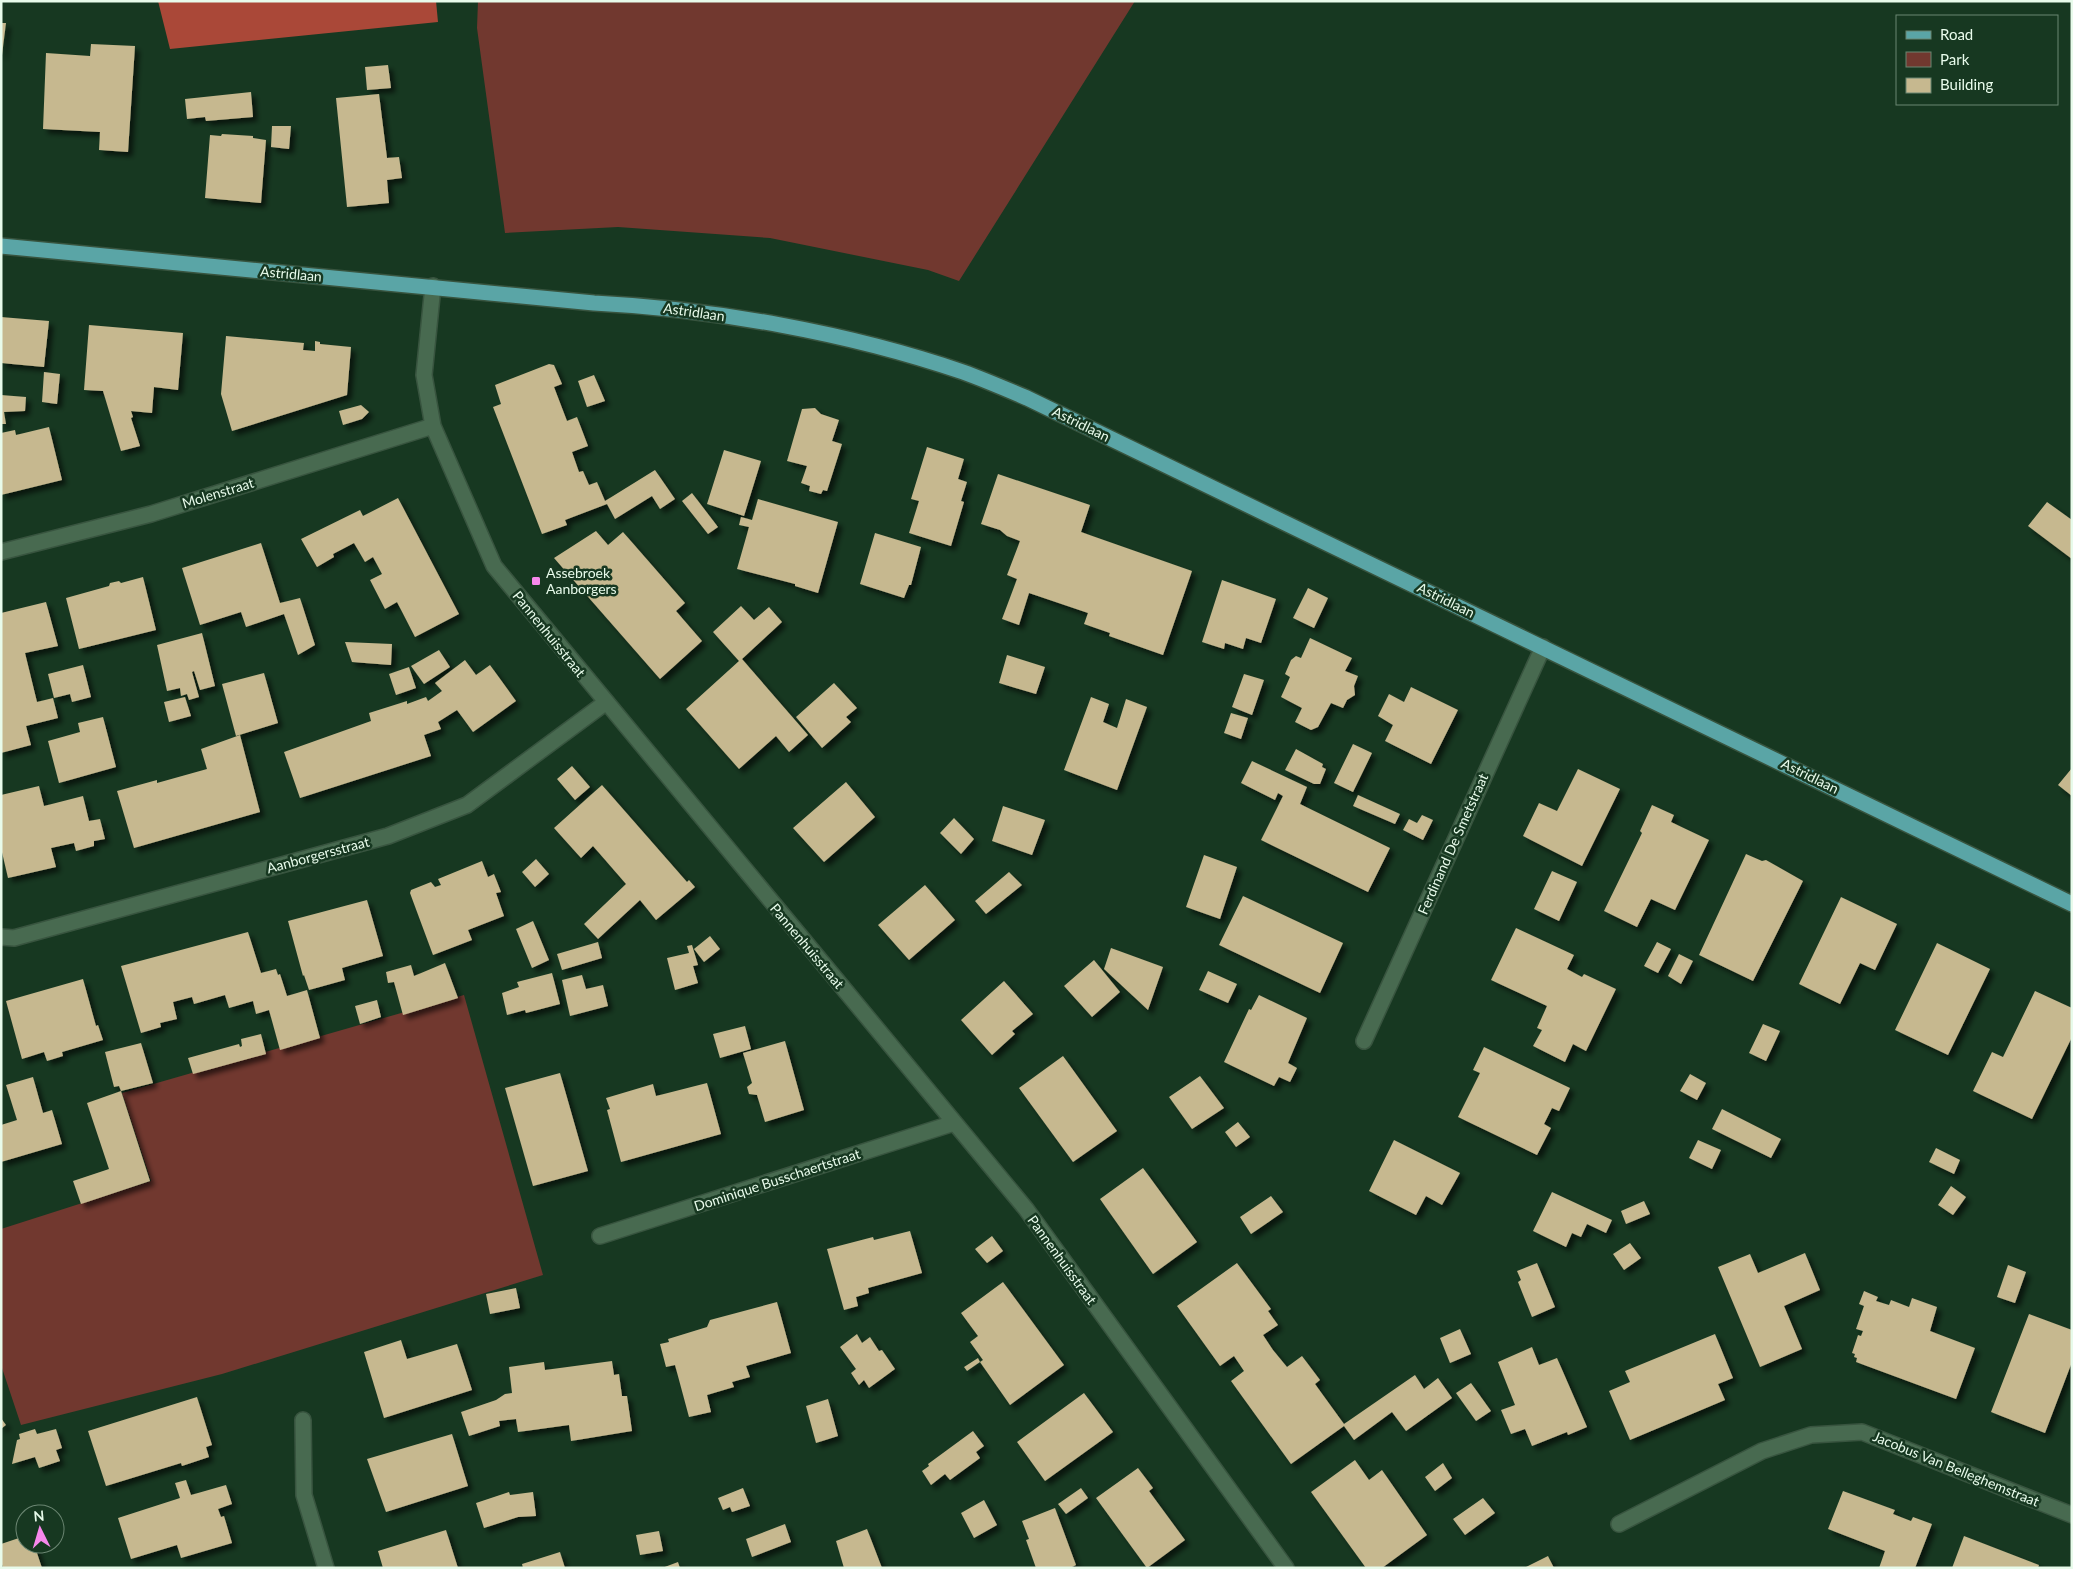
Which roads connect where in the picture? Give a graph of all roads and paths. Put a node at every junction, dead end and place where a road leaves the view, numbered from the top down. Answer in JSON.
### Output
{"nodes":[{"id":1,"x":1,"y":246,"type":"edge"},
{"id":2,"x":433,"y":286,"type":"junction"},
{"id":3,"x":433,"y":426,"type":"junction"},
{"id":4,"x":1,"y":552,"type":"edge"},
{"id":5,"x":1543,"y":647,"type":"junction"},
{"id":6,"x":605,"y":703,"type":"junction"},
{"id":7,"x":2072,"y":904,"type":"edge"},
{"id":8,"x":1,"y":938,"type":"edge"},
{"id":9,"x":1364,"y":1041,"type":"dead end"},
{"id":10,"x":954,"y":1123,"type":"junction"},
{"id":11,"x":600,"y":1236,"type":"dead end"},
{"id":12,"x":303,"y":1420,"type":"dead end"},
{"id":13,"x":2072,"y":1515,"type":"edge"},
{"id":14,"x":1619,"y":1524,"type":"dead end"},
{"id":15,"x":326,"y":1568,"type":"edge"},
{"id":16,"x":1286,"y":1568,"type":"edge"}],
"edges":[{"from":1,"to":2,"type":"main road","name":"Astridlaan"},
{"from":2,"to":3,"type":"street","name":"Pannenhuisstraat"},
{"from":2,"to":5,"type":"main road","name":"Astridlaan"},
{"from":3,"to":4,"type":"street","name":"Molenstraat"},
{"from":3,"to":6,"type":"street","name":"Pannenhuisstraat"},
{"from":5,"to":7,"type":"main road","name":"Astridlaan"},
{"from":5,"to":9,"type":"street","name":"Ferdinand De Smetstraat"},
{"from":6,"to":8,"type":"street","name":"Aanborgersstraat"},
{"from":6,"to":10,"type":"street","name":"Pannenhuisstraat"},
{"from":10,"to":11,"type":"street","name":"Dominique Busschaertstraat"},
{"from":10,"to":16,"type":"street","name":"Pannenhuisstraat"},
{"from":12,"to":15,"type":"street"},
{"from":13,"to":14,"type":"street","name":"Jacobus Van Belleghemstraat"}]}
